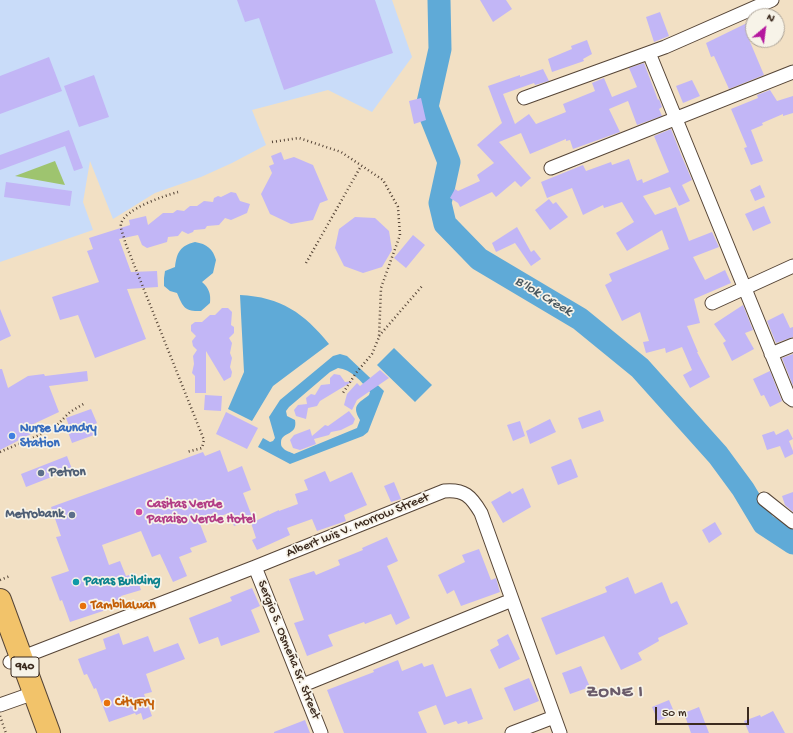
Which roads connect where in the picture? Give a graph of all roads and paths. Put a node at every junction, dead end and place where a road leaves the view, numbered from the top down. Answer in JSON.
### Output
{"nodes":[{"id":1,"x":772,"y":0,"type":"edge"},
{"id":2,"x":649,"y":53,"type":"junction"},
{"id":3,"x":793,"y":72,"type":"edge"},
{"id":4,"x":524,"y":98,"type":"dead end"},
{"id":5,"x":677,"y":118,"type":"junction"},
{"id":6,"x":272,"y":142,"type":"dead end"},
{"id":7,"x":361,"y":166,"type":"junction"},
{"id":8,"x":551,"y":168,"type":"dead end"},
{"id":9,"x":178,"y":192,"type":"dead end"},
{"id":10,"x":306,"y":263,"type":"dead end"},
{"id":11,"x":793,"y":266,"type":"edge"},
{"id":12,"x":423,"y":285,"type":"dead end"},
{"id":13,"x":746,"y":288,"type":"junction"},
{"id":14,"x":712,"y":303,"type":"dead end"},
{"id":15,"x":379,"y":337,"type":"junction"},
{"id":16,"x":793,"y":345,"type":"edge"},
{"id":17,"x":771,"y":354,"type":"junction"},
{"id":18,"x":343,"y":393,"type":"dead end"},
{"id":19,"x":793,"y":400,"type":"edge"},
{"id":20,"x":85,"y":403,"type":"dead end"},
{"id":21,"x":0,"y":452,"type":"edge"},
{"id":22,"x":187,"y":452,"type":"dead end"},
{"id":23,"x":764,"y":499,"type":"dead end"},
{"id":24,"x":791,"y":519,"type":"edge"},
{"id":25,"x":255,"y":567,"type":"junction"},
{"id":26,"x":10,"y":576,"type":"dead end"},
{"id":27,"x":0,"y":580,"type":"edge"},
{"id":28,"x":0,"y":600,"type":"edge"},
{"id":29,"x":512,"y":600,"type":"junction"},
{"id":30,"x":0,"y":634,"type":"edge"},
{"id":31,"x":16,"y":660,"type":"junction"},
{"id":32,"x":303,"y":685,"type":"junction"},
{"id":33,"x":29,"y":695,"type":"junction"},
{"id":34,"x":0,"y":705,"type":"edge"},
{"id":35,"x":0,"y":715,"type":"edge"},
{"id":36,"x":554,"y":717,"type":"junction"},
{"id":37,"x":6,"y":733,"type":"edge"},
{"id":38,"x":36,"y":733,"type":"edge"},
{"id":39,"x":49,"y":733,"type":"edge"},
{"id":40,"x":321,"y":733,"type":"edge"},
{"id":41,"x":512,"y":733,"type":"edge"},
{"id":42,"x":560,"y":733,"type":"edge"}],
"edges":[{"from":1,"to":2,"type":"street"},
{"from":2,"to":4,"type":"street"},
{"from":2,"to":5,"type":"street"},
{"from":3,"to":5,"type":"street"},
{"from":5,"to":8,"type":"street"},
{"from":5,"to":13,"type":"street"},
{"from":6,"to":7,"type":"path"},
{"from":7,"to":10,"type":"path"},
{"from":7,"to":15,"type":"path"},
{"from":9,"to":22,"type":"path"},
{"from":11,"to":13,"type":"street"},
{"from":12,"to":15,"type":"path"},
{"from":13,"to":14,"type":"street"},
{"from":13,"to":17,"type":"street"},
{"from":15,"to":18,"type":"path"},
{"from":16,"to":17,"type":"street"},
{"from":17,"to":19,"type":"street"},
{"from":20,"to":21,"type":"path"},
{"from":23,"to":24,"type":"street"},
{"from":25,"to":29,"type":"street","name":"Albert Luis V. Morrow Street"},
{"from":25,"to":31,"type":"street","name":"Albert Luis V. Morrow Street"},
{"from":25,"to":32,"type":"street","name":"Sergio S. Osmeña Sr. Street"},
{"from":26,"to":27,"type":"path"},
{"from":28,"to":31,"type":"highway","number":"940"},
{"from":29,"to":32,"type":"street"},
{"from":29,"to":36,"type":"street","name":"Albert Luis V. Morrow Street"},
{"from":30,"to":31,"type":"highway","number":"940"},
{"from":31,"to":33,"type":"highway","number":"940"},
{"from":32,"to":40,"type":"street","name":"Sergio S. Osmeña Sr. Street"},
{"from":33,"to":34,"type":"street"},
{"from":33,"to":38,"type":"highway","number":"940"},
{"from":33,"to":39,"type":"highway","number":"940"},
{"from":35,"to":37,"type":"path"},
{"from":36,"to":41,"type":"street"},
{"from":36,"to":42,"type":"street","name":"Albert Luis V. Morrow Street"}]}
